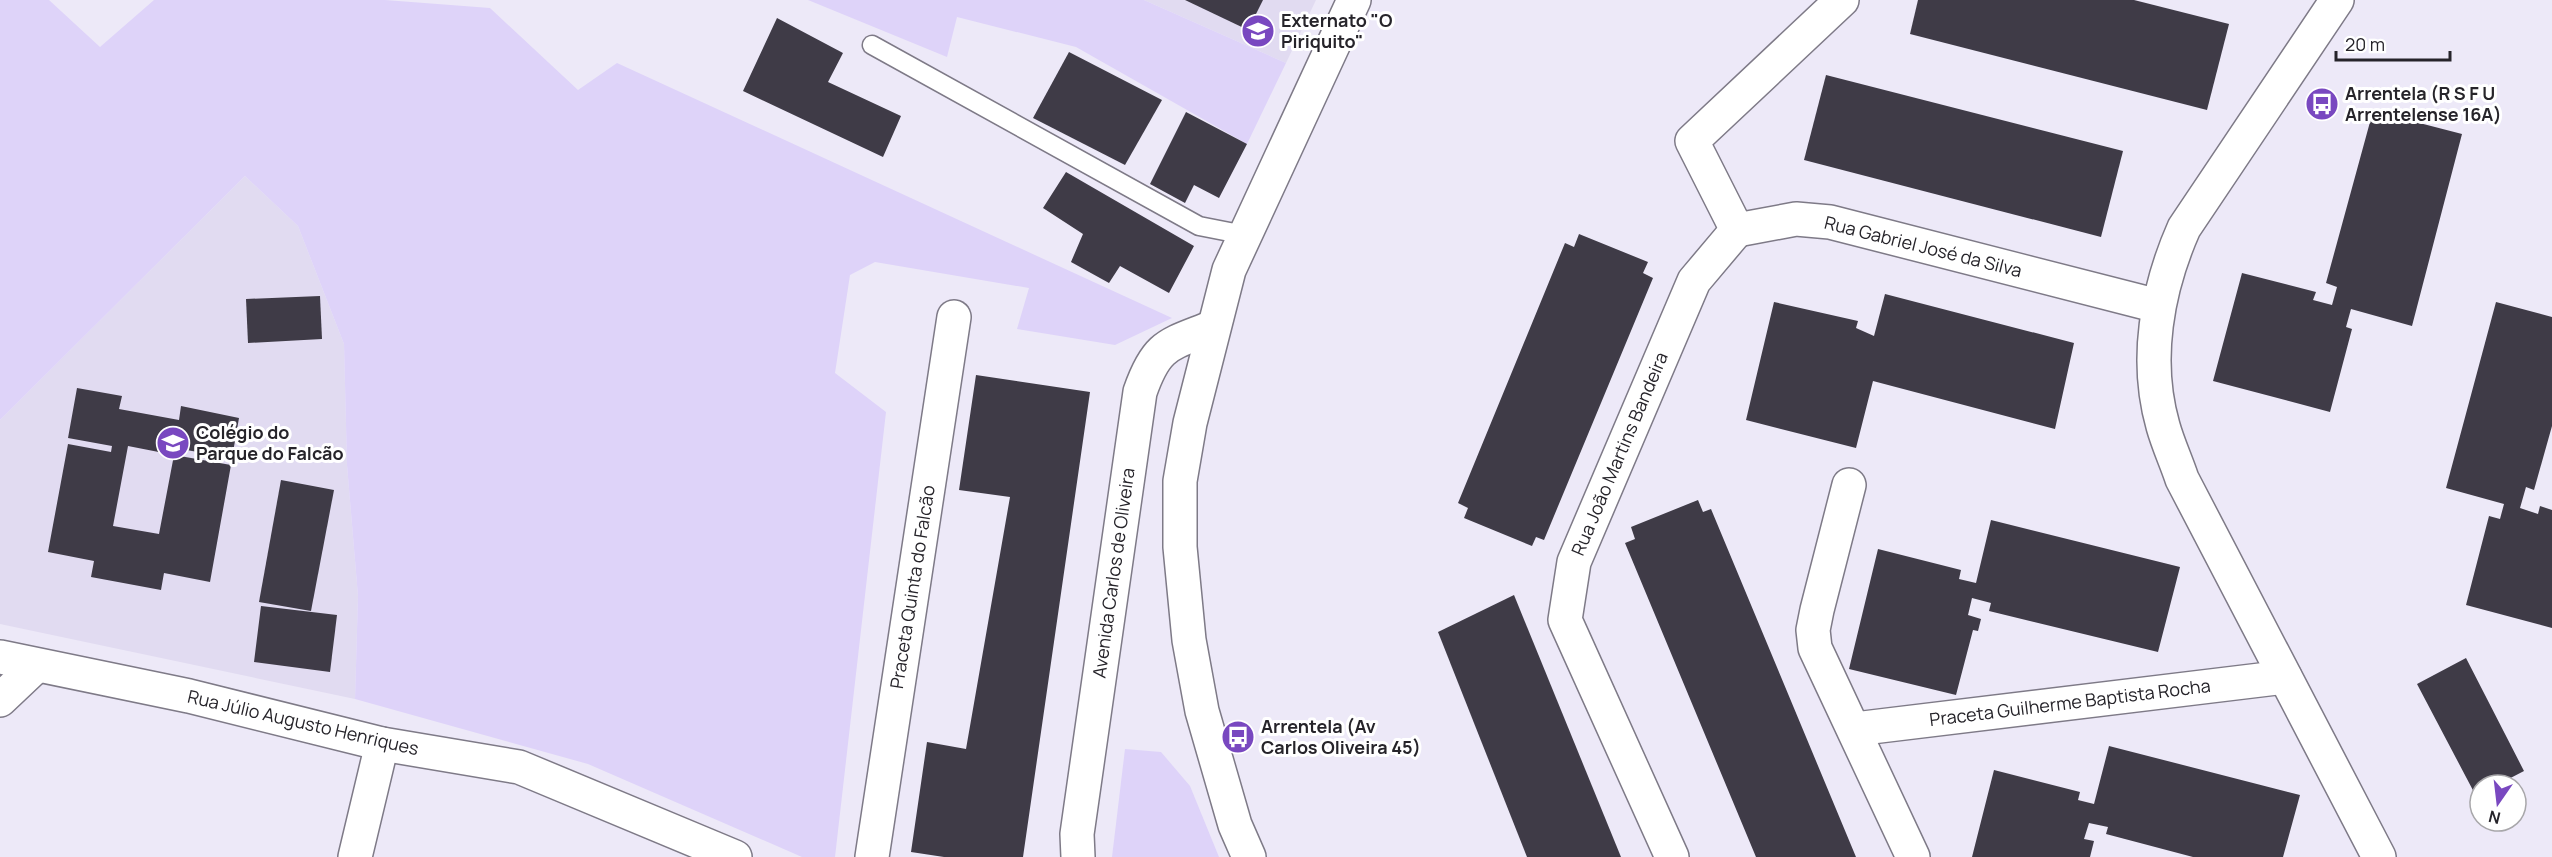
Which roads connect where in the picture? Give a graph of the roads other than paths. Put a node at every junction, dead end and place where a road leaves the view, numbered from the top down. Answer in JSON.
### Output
{"nodes":[{"id":1,"x":1354,"y":0,"type":"edge"},
{"id":2,"x":1842,"y":0,"type":"edge"},
{"id":3,"x":2337,"y":0,"type":"edge"},
{"id":4,"x":872,"y":45,"type":"dead end"},
{"id":5,"x":1737,"y":230,"type":"junction"},
{"id":6,"x":1245,"y":235,"type":"junction"},
{"id":7,"x":2158,"y":306,"type":"junction"},
{"id":8,"x":954,"y":317,"type":"dead end"},
{"id":9,"x":1213,"y":327,"type":"junction"},
{"id":10,"x":1849,"y":485,"type":"dead end"},
{"id":11,"x":0,"y":657,"type":"edge"},
{"id":12,"x":36,"y":666,"type":"junction"},
{"id":13,"x":2285,"y":677,"type":"junction"},
{"id":14,"x":0,"y":700,"type":"edge"},
{"id":15,"x":1856,"y":729,"type":"junction"},
{"id":16,"x":382,"y":744,"type":"junction"},
{"id":17,"x":355,"y":857,"type":"edge"},
{"id":18,"x":735,"y":857,"type":"edge"},
{"id":19,"x":872,"y":857,"type":"edge"},
{"id":20,"x":1078,"y":857,"type":"edge"},
{"id":21,"x":1249,"y":857,"type":"edge"},
{"id":22,"x":1672,"y":857,"type":"edge"},
{"id":23,"x":1913,"y":857,"type":"edge"},
{"id":24,"x":2379,"y":857,"type":"edge"}],
"edges":[{"from":1,"to":6,"type":"street"},
{"from":2,"to":5,"type":"street"},
{"from":3,"to":7,"type":"street"},
{"from":4,"to":6,"type":"lane"},
{"from":5,"to":7,"type":"street","name":"Rua Gabriel José da Silva"},
{"from":5,"to":22,"type":"street","name":"Rua João Martins Bandeira"},
{"from":6,"to":9,"type":"street"},
{"from":7,"to":13,"type":"street"},
{"from":8,"to":19,"type":"street","name":"Praceta Quinta do Falcão"},
{"from":9,"to":20,"type":"street","name":"Avenida Carlos de Oliveira"},
{"from":9,"to":21,"type":"street"},
{"from":10,"to":15,"type":"street"},
{"from":11,"to":12,"type":"street","name":"Rua Júlio Augusto Henriques"},
{"from":12,"to":14,"type":"street"},
{"from":12,"to":16,"type":"street","name":"Rua Júlio Augusto Henriques"},
{"from":13,"to":15,"type":"street","name":"Praceta Guilherme Baptista Rocha"},
{"from":13,"to":24,"type":"street"},
{"from":15,"to":23,"type":"street"},
{"from":16,"to":17,"type":"street"},
{"from":16,"to":18,"type":"street","name":"Rua Júlio Augusto Henriques"}]}
